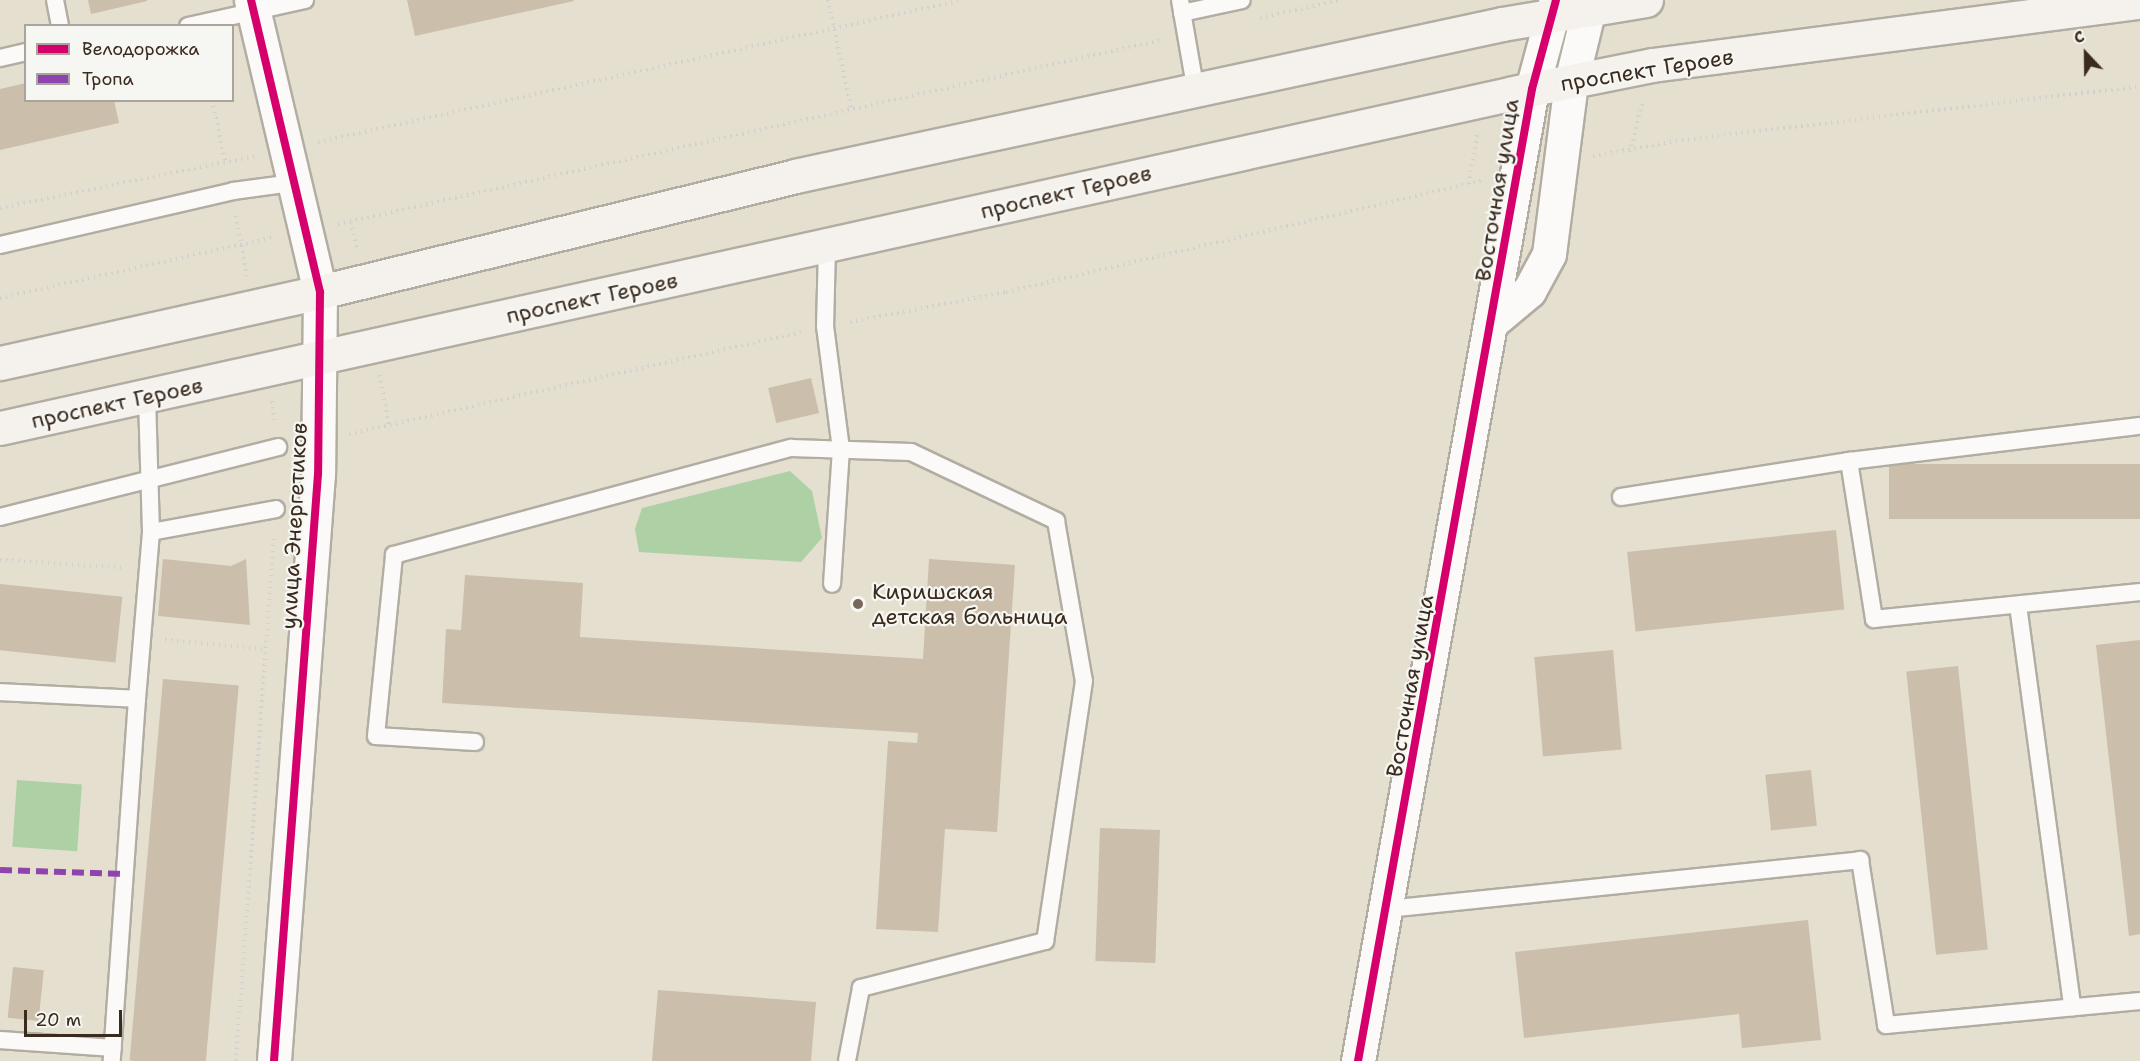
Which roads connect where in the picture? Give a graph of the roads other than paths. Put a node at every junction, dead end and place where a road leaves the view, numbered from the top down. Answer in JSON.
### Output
{"nodes":[{"id":1,"x":55,"y":0,"type":"edge"},
{"id":2,"x":305,"y":0,"type":"edge"},
{"id":3,"x":1242,"y":0,"type":"edge"},
{"id":4,"x":1646,"y":0,"type":"edge"},
{"id":5,"x":2140,"y":2,"type":"edge"},
{"id":6,"x":1591,"y":4,"type":"edge"},
{"id":7,"x":1181,"y":6,"type":"edge"},
{"id":8,"x":252,"y":8,"type":"edge"},
{"id":9,"x":1554,"y":8,"type":"edge"},
{"id":10,"x":60,"y":24,"type":"edge"},
{"id":11,"x":195,"y":24,"type":"edge"},
{"id":12,"x":24,"y":52,"type":"edge"},
{"id":13,"x":0,"y":58,"type":"edge"},
{"id":14,"x":1571,"y":82,"type":"junction"},
{"id":15,"x":1532,"y":89,"type":"junction"},
{"id":16,"x":1196,"y":92,"type":"junction"},
{"id":17,"x":293,"y":183,"type":"junction"},
{"id":18,"x":0,"y":245,"type":"edge"},
{"id":19,"x":827,"y":246,"type":"junction"},
{"id":20,"x":320,"y":292,"type":"junction"},
{"id":21,"x":1494,"y":321,"type":"junction"},
{"id":22,"x":321,"y":359,"type":"junction"},
{"id":23,"x":0,"y":363,"type":"edge"},
{"id":24,"x":147,"y":395,"type":"junction"},
{"id":25,"x":2140,"y":426,"type":"edge"},
{"id":26,"x":0,"y":428,"type":"edge"},
{"id":27,"x":278,"y":447,"type":"dead end"},
{"id":28,"x":841,"y":449,"type":"junction"},
{"id":29,"x":1849,"y":461,"type":"junction"},
{"id":30,"x":151,"y":480,"type":"junction"},
{"id":31,"x":1621,"y":496,"type":"dead end"},
{"id":32,"x":276,"y":509,"type":"road end"},
{"id":33,"x":0,"y":517,"type":"edge"},
{"id":34,"x":151,"y":532,"type":"junction"},
{"id":35,"x":832,"y":584,"type":"dead end"},
{"id":36,"x":2140,"y":592,"type":"edge"},
{"id":37,"x":2018,"y":605,"type":"junction"},
{"id":38,"x":0,"y":692,"type":"edge"},
{"id":39,"x":137,"y":699,"type":"junction"},
{"id":40,"x":475,"y":742,"type":"dead end"},
{"id":41,"x":1388,"y":909,"type":"junction"},
{"id":42,"x":2140,"y":1001,"type":"edge"},
{"id":43,"x":2072,"y":1007,"type":"junction"},
{"id":44,"x":0,"y":1040,"type":"edge"},
{"id":45,"x":113,"y":1055,"type":"edge"},
{"id":46,"x":274,"y":1061,"type":"edge"},
{"id":47,"x":847,"y":1061,"type":"edge"},
{"id":48,"x":1358,"y":1061,"type":"edge"}],
"edges":[{"from":1,"to":10,"type":"lane"},
{"from":2,"to":8,"type":"lane"},
{"from":3,"to":7,"type":"lane"},
{"from":4,"to":6,"type":"main road"},
{"from":5,"to":14,"type":"main road","name":"проспект Героев"},
{"from":6,"to":9,"type":"main road"},
{"from":6,"to":14,"type":"street","name":"Восточная улица"},
{"from":7,"to":16,"type":"lane"},
{"from":8,"to":11,"type":"lane"},
{"from":8,"to":17,"type":"street","name":"улица Энергетиков"},
{"from":9,"to":15,"type":"street","name":"Восточная улица"},
{"from":9,"to":16,"type":"main road"},
{"from":12,"to":13,"type":"lane"},
{"from":14,"to":15,"type":"main road","name":"проспект Героев"},
{"from":14,"to":21,"type":"street","name":"Восточная улица"},
{"from":15,"to":19,"type":"main road","name":"проспект Героев"},
{"from":15,"to":21,"type":"street","name":"Восточная улица"},
{"from":16,"to":20,"type":"main road"},
{"from":17,"to":18,"type":"lane"},
{"from":17,"to":20,"type":"street","name":"улица Энергетиков"},
{"from":19,"to":22,"type":"main road","name":"проспект Героев"},
{"from":19,"to":28,"type":"lane"},
{"from":20,"to":22,"type":"street","name":"улица Энергетиков"},
{"from":20,"to":23,"type":"main road"},
{"from":21,"to":41,"type":"street","name":"Восточная улица"},
{"from":22,"to":24,"type":"main road","name":"проспект Героев"},
{"from":22,"to":46,"type":"street","name":"улица Энергетиков"},
{"from":24,"to":26,"type":"main road","name":"проспект Героев"},
{"from":24,"to":30,"type":"lane"},
{"from":25,"to":29,"type":"lane"},
{"from":27,"to":30,"type":"lane"},
{"from":28,"to":35,"type":"lane"},
{"from":28,"to":40,"type":"lane"},
{"from":28,"to":47,"type":"lane"},
{"from":29,"to":31,"type":"lane"},
{"from":29,"to":37,"type":"lane"},
{"from":30,"to":33,"type":"lane"},
{"from":30,"to":34,"type":"lane"},
{"from":32,"to":34,"type":"lane"},
{"from":34,"to":39,"type":"lane"},
{"from":36,"to":37,"type":"lane"},
{"from":37,"to":43,"type":"lane"},
{"from":38,"to":39,"type":"lane"},
{"from":39,"to":45,"type":"lane"},
{"from":41,"to":43,"type":"lane"},
{"from":41,"to":48,"type":"street","name":"Восточная улица"},
{"from":42,"to":43,"type":"lane"},
{"from":44,"to":45,"type":"lane"}]}
